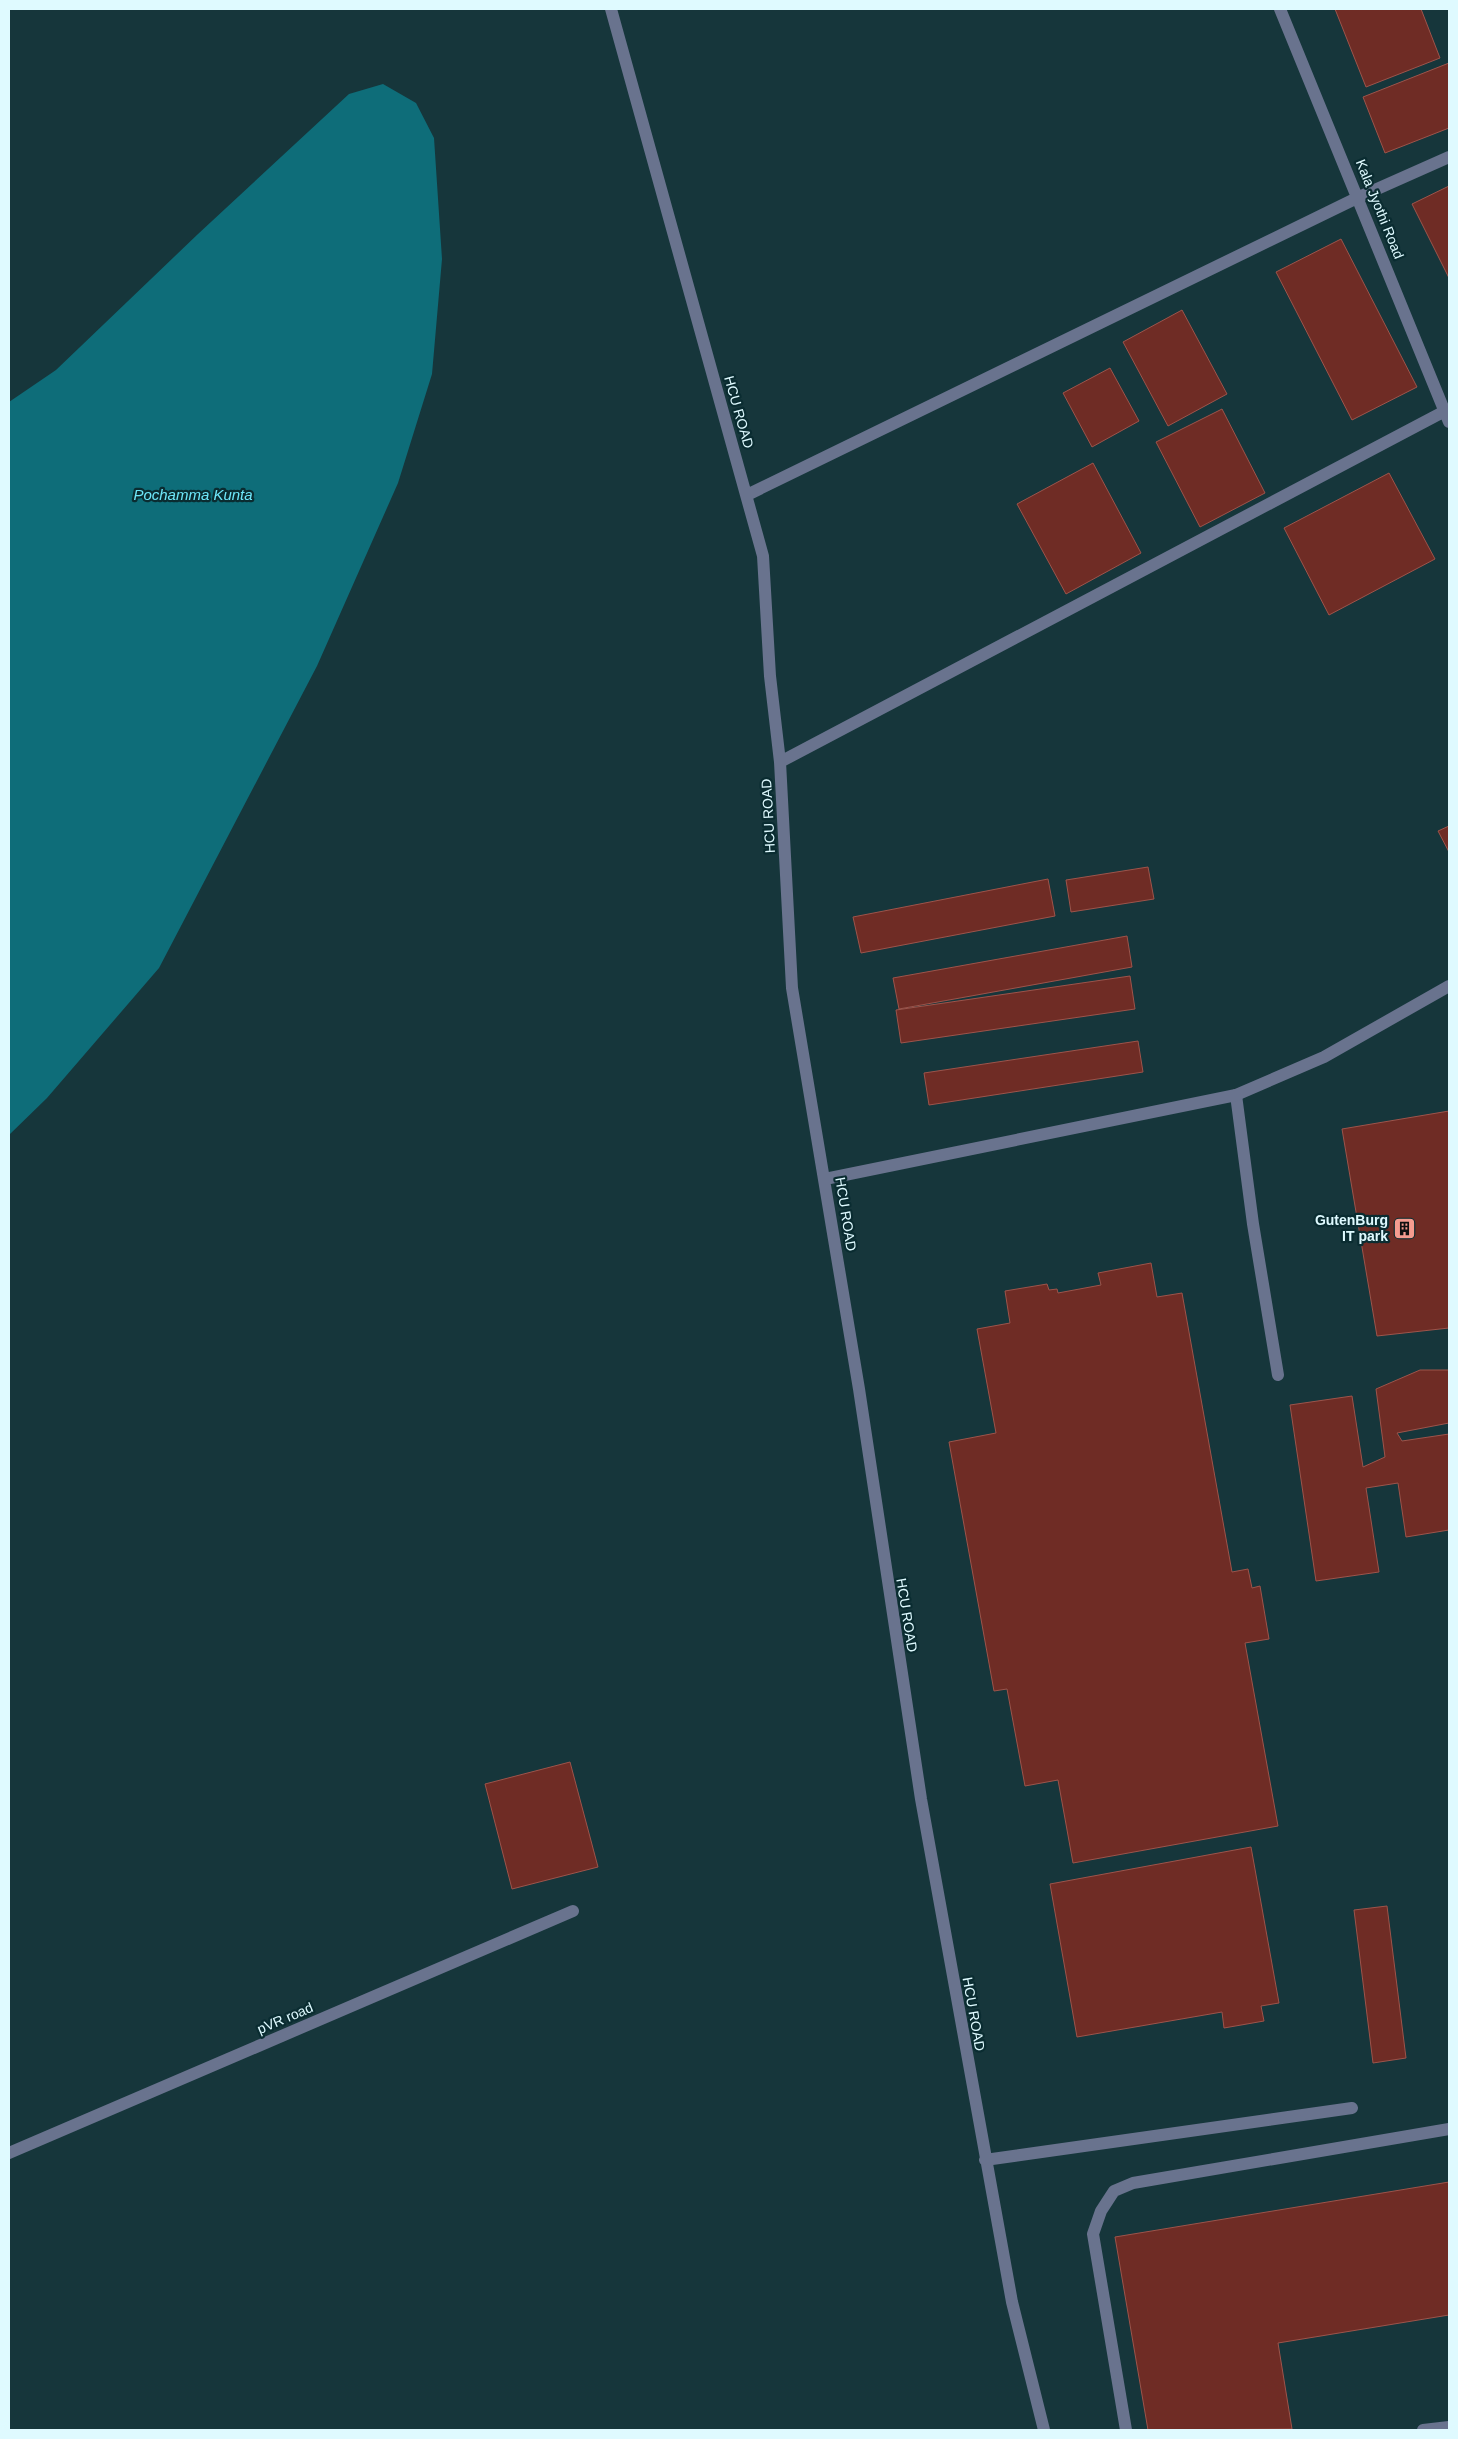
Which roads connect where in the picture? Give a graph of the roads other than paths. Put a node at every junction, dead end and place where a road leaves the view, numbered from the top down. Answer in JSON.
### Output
{"nodes":[{"id":1,"x":611,"y":9,"type":"edge"},
{"id":2,"x":1280,"y":9,"type":"edge"},
{"id":3,"x":1449,"y":157,"type":"edge"},
{"id":4,"x":1359,"y":197,"type":"junction"},
{"id":5,"x":1447,"y":417,"type":"edge"},
{"id":6,"x":747,"y":495,"type":"junction"},
{"id":7,"x":780,"y":762,"type":"junction"},
{"id":8,"x":1449,"y":986,"type":"edge"},
{"id":9,"x":1236,"y":1095,"type":"junction"},
{"id":10,"x":825,"y":1179,"type":"junction"},
{"id":11,"x":1278,"y":1375,"type":"dead end"},
{"id":12,"x":573,"y":1911,"type":"dead end"},
{"id":13,"x":1352,"y":2108,"type":"dead end"},
{"id":14,"x":1449,"y":2129,"type":"edge"},
{"id":15,"x":9,"y":2153,"type":"edge"},
{"id":16,"x":985,"y":2160,"type":"junction"},
{"id":17,"x":1449,"y":2427,"type":"edge"},
{"id":18,"x":1044,"y":2430,"type":"edge"},
{"id":19,"x":1126,"y":2430,"type":"edge"},
{"id":20,"x":1423,"y":2430,"type":"edge"}],
"edges":[{"from":1,"to":6,"type":"street","name":"HCU ROAD"},
{"from":2,"to":4,"type":"street","name":"Kala Jyothi Road"},
{"from":3,"to":4,"type":"street"},
{"from":4,"to":5,"type":"street","name":"Kala Jyothi Road"},
{"from":4,"to":6,"type":"street"},
{"from":5,"to":7,"type":"street"},
{"from":6,"to":7,"type":"street","name":"HCU ROAD"},
{"from":7,"to":10,"type":"street","name":"HCU ROAD"},
{"from":8,"to":9,"type":"street"},
{"from":9,"to":10,"type":"street"},
{"from":9,"to":11,"type":"street"},
{"from":10,"to":16,"type":"street","name":"HCU ROAD"},
{"from":12,"to":15,"type":"street","name":"pVR road"},
{"from":13,"to":16,"type":"street"},
{"from":14,"to":19,"type":"street"},
{"from":16,"to":18,"type":"street","name":"HCU ROAD"},
{"from":17,"to":20,"type":"street"}]}
